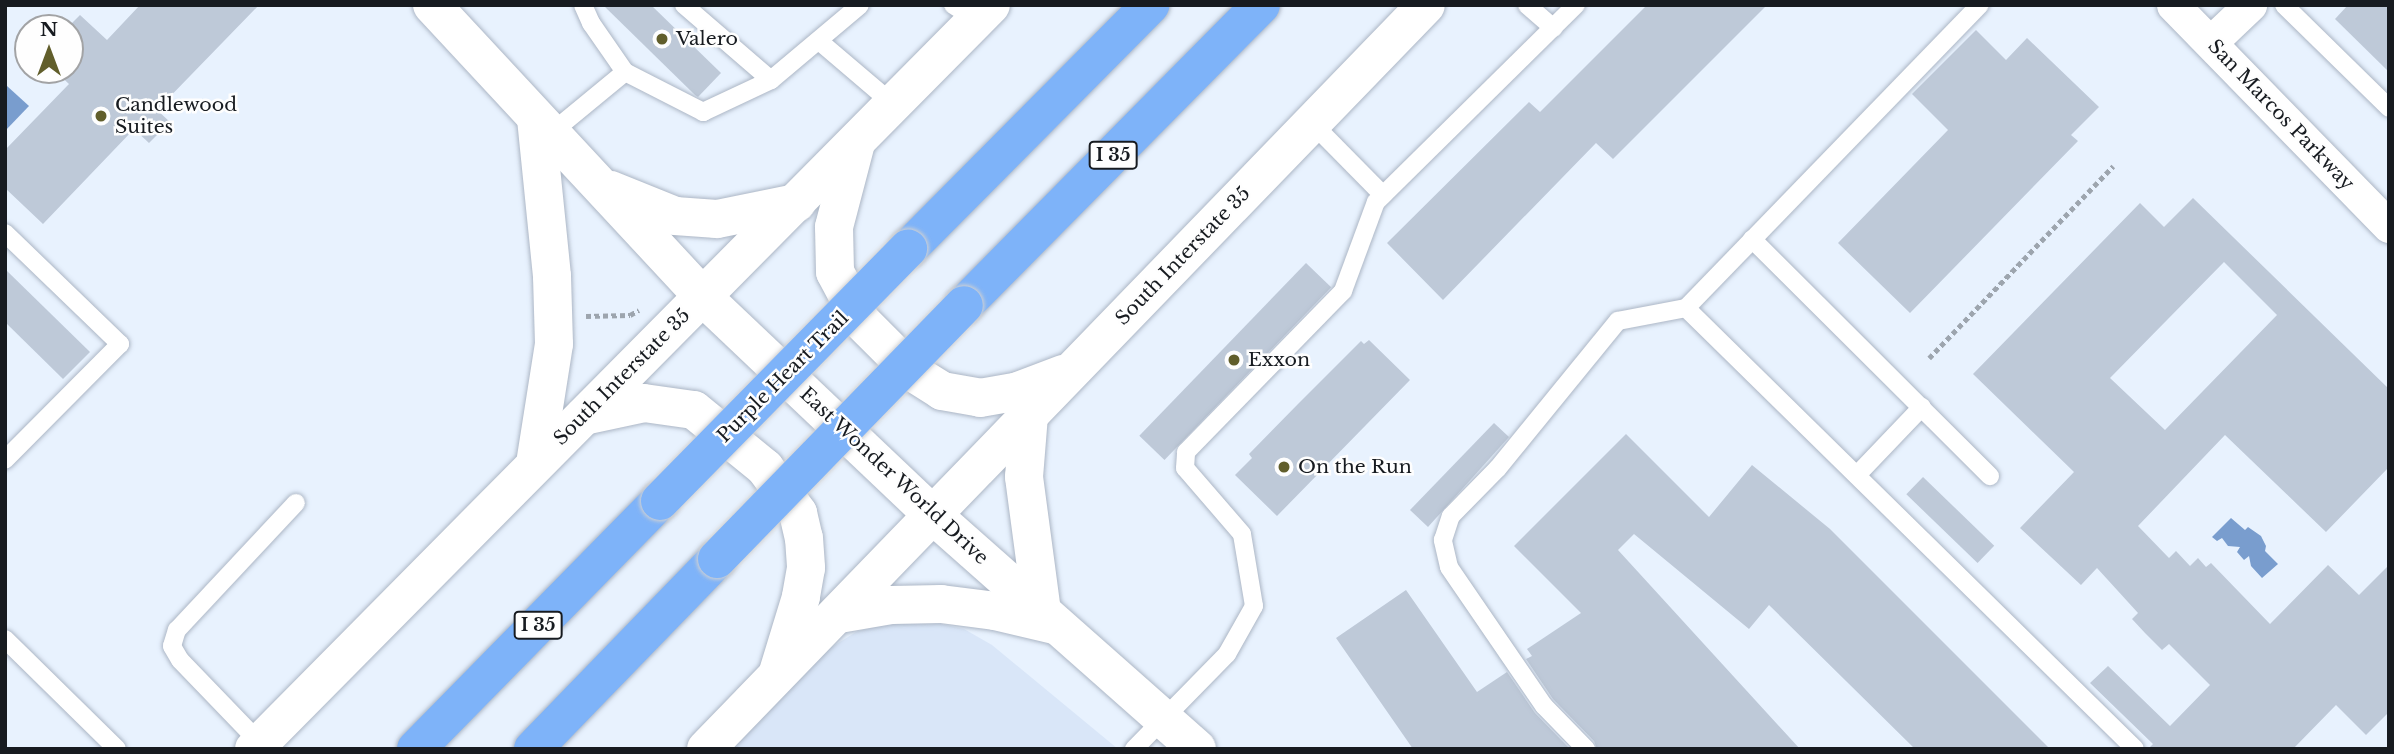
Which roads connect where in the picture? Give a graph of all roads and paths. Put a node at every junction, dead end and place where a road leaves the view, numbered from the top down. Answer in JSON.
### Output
{"nodes":[{"id":1,"x":432,"y":5,"type":"edge"},
{"id":2,"x":583,"y":5,"type":"edge"},
{"id":3,"x":684,"y":5,"type":"edge"},
{"id":4,"x":860,"y":5,"type":"edge"},
{"id":5,"x":1150,"y":5,"type":"edge"},
{"id":6,"x":1261,"y":5,"type":"edge"},
{"id":7,"x":1426,"y":5,"type":"edge"},
{"id":8,"x":1527,"y":5,"type":"edge"},
{"id":9,"x":1576,"y":5,"type":"edge"},
{"id":10,"x":1980,"y":5,"type":"edge"},
{"id":11,"x":2173,"y":5,"type":"edge"},
{"id":12,"x":2250,"y":5,"type":"edge"},
{"id":13,"x":2284,"y":5,"type":"edge"},
{"id":14,"x":974,"y":10,"type":"edge"},
{"id":15,"x":1553,"y":28,"type":"junction"},
{"id":16,"x":819,"y":41,"type":"junction"},
{"id":17,"x":2211,"y":42,"type":"junction"},
{"id":18,"x":625,"y":72,"type":"junction"},
{"id":19,"x":771,"y":80,"type":"junction"},
{"id":20,"x":893,"y":104,"type":"junction"},
{"id":21,"x":2389,"y":108,"type":"edge"},
{"id":22,"x":1312,"y":123,"type":"junction"},
{"id":23,"x":544,"y":125,"type":"junction"},
{"id":24,"x":856,"y":141,"type":"junction"},
{"id":25,"x":2113,"y":166,"type":"dead end"},
{"id":26,"x":603,"y":187,"type":"junction"},
{"id":27,"x":1383,"y":195,"type":"junction"},
{"id":28,"x":796,"y":203,"type":"junction"},
{"id":29,"x":2389,"y":226,"type":"edge"},
{"id":30,"x":5,"y":233,"type":"edge"},
{"id":31,"x":1752,"y":239,"type":"junction"},
{"id":32,"x":702,"y":296,"type":"junction"},
{"id":33,"x":642,"y":308,"type":"dead end"},
{"id":34,"x":1686,"y":308,"type":"junction"},
{"id":35,"x":578,"y":316,"type":"dead end"},
{"id":36,"x":1929,"y":358,"type":"dead end"},
{"id":37,"x":1070,"y":371,"type":"junction"},
{"id":38,"x":1922,"y":407,"type":"junction"},
{"id":39,"x":1029,"y":415,"type":"junction"},
{"id":40,"x":584,"y":416,"type":"junction"},
{"id":41,"x":5,"y":460,"type":"edge"},
{"id":42,"x":535,"y":464,"type":"junction"},
{"id":43,"x":1857,"y":475,"type":"junction"},
{"id":44,"x":1990,"y":476,"type":"dead end"},
{"id":45,"x":296,"y":503,"type":"dead end"},
{"id":46,"x":934,"y":516,"type":"junction"},
{"id":47,"x":839,"y":614,"type":"junction"},
{"id":48,"x":1050,"y":619,"type":"junction"},
{"id":49,"x":5,"y":639,"type":"edge"},
{"id":50,"x":776,"y":677,"type":"junction"},
{"id":51,"x":1163,"y":718,"type":"junction"},
{"id":52,"x":257,"y":746,"type":"edge"},
{"id":53,"x":117,"y":749,"type":"edge"},
{"id":54,"x":416,"y":749,"type":"edge"},
{"id":55,"x":533,"y":749,"type":"edge"},
{"id":56,"x":706,"y":749,"type":"edge"},
{"id":57,"x":1134,"y":749,"type":"edge"},
{"id":58,"x":1197,"y":749,"type":"edge"},
{"id":59,"x":1586,"y":749,"type":"edge"},
{"id":60,"x":2135,"y":749,"type":"edge"}],
"edges":[{"from":1,"to":23,"type":"main road","name":"East Wonder World Drive"},
{"from":2,"to":18,"type":"lane"},
{"from":3,"to":19,"type":"lane"},
{"from":4,"to":16,"type":"lane"},
{"from":5,"to":54,"type":"highway","name":"Purple Heart Trail","number":"I 35","bridge":true},
{"from":6,"to":55,"type":"highway","number":"I 35","bridge":true},
{"from":7,"to":22,"type":"main road","name":"South Interstate 35"},
{"from":8,"to":15,"type":"lane"},
{"from":9,"to":15,"type":"lane"},
{"from":10,"to":31,"type":"lane"},
{"from":11,"to":17,"type":"street","name":"San Marcos Parkway"},
{"from":12,"to":17,"type":"street"},
{"from":13,"to":21,"type":"lane"},
{"from":14,"to":20,"type":"main road","name":"South Interstate 35"},
{"from":15,"to":27,"type":"lane"},
{"from":16,"to":19,"type":"lane"},
{"from":16,"to":20,"type":"lane"},
{"from":17,"to":29,"type":"street","name":"San Marcos Parkway"},
{"from":18,"to":19,"type":"lane"},
{"from":18,"to":23,"type":"lane"},
{"from":20,"to":24,"type":"main road","name":"South Interstate 35"},
{"from":22,"to":27,"type":"lane"},
{"from":22,"to":37,"type":"main road","name":"South Interstate 35"},
{"from":23,"to":26,"type":"main road","name":"East Wonder World Drive"},
{"from":23,"to":42,"type":"main road"},
{"from":24,"to":28,"type":"main road","name":"South Interstate 35"},
{"from":24,"to":37,"type":"main road"},
{"from":25,"to":36,"type":"path"},
{"from":26,"to":28,"type":"main road"},
{"from":26,"to":32,"type":"main road","name":"East Wonder World Drive"},
{"from":27,"to":51,"type":"lane"},
{"from":28,"to":32,"type":"main road","name":"South Interstate 35"},
{"from":30,"to":41,"type":"lane"},
{"from":31,"to":34,"type":"lane"},
{"from":31,"to":38,"type":"lane"},
{"from":32,"to":40,"type":"main road","name":"South Interstate 35"},
{"from":32,"to":46,"type":"main road","name":"East Wonder World Drive"},
{"from":33,"to":35,"type":"path"},
{"from":34,"to":43,"type":"lane"},
{"from":34,"to":59,"type":"lane"},
{"from":37,"to":39,"type":"main road","name":"South Interstate 35"},
{"from":38,"to":43,"type":"lane"},
{"from":38,"to":44,"type":"lane"},
{"from":39,"to":46,"type":"main road","name":"South Interstate 35"},
{"from":39,"to":48,"type":"main road"},
{"from":40,"to":42,"type":"main road","name":"South Interstate 35"},
{"from":40,"to":50,"type":"main road"},
{"from":42,"to":52,"type":"main road","name":"South Interstate 35"},
{"from":43,"to":60,"type":"lane"},
{"from":45,"to":52,"type":"lane"},
{"from":46,"to":47,"type":"main road","name":"South Interstate 35"},
{"from":46,"to":48,"type":"main road","name":"East Wonder World Drive"},
{"from":47,"to":48,"type":"main road"},
{"from":47,"to":50,"type":"main road","name":"South Interstate 35"},
{"from":48,"to":51,"type":"main road","name":"East Wonder World Drive"},
{"from":49,"to":53,"type":"lane"},
{"from":50,"to":56,"type":"main road","name":"South Interstate 35"},
{"from":51,"to":57,"type":"lane"},
{"from":51,"to":58,"type":"main road","name":"East Wonder World Drive"}]}
